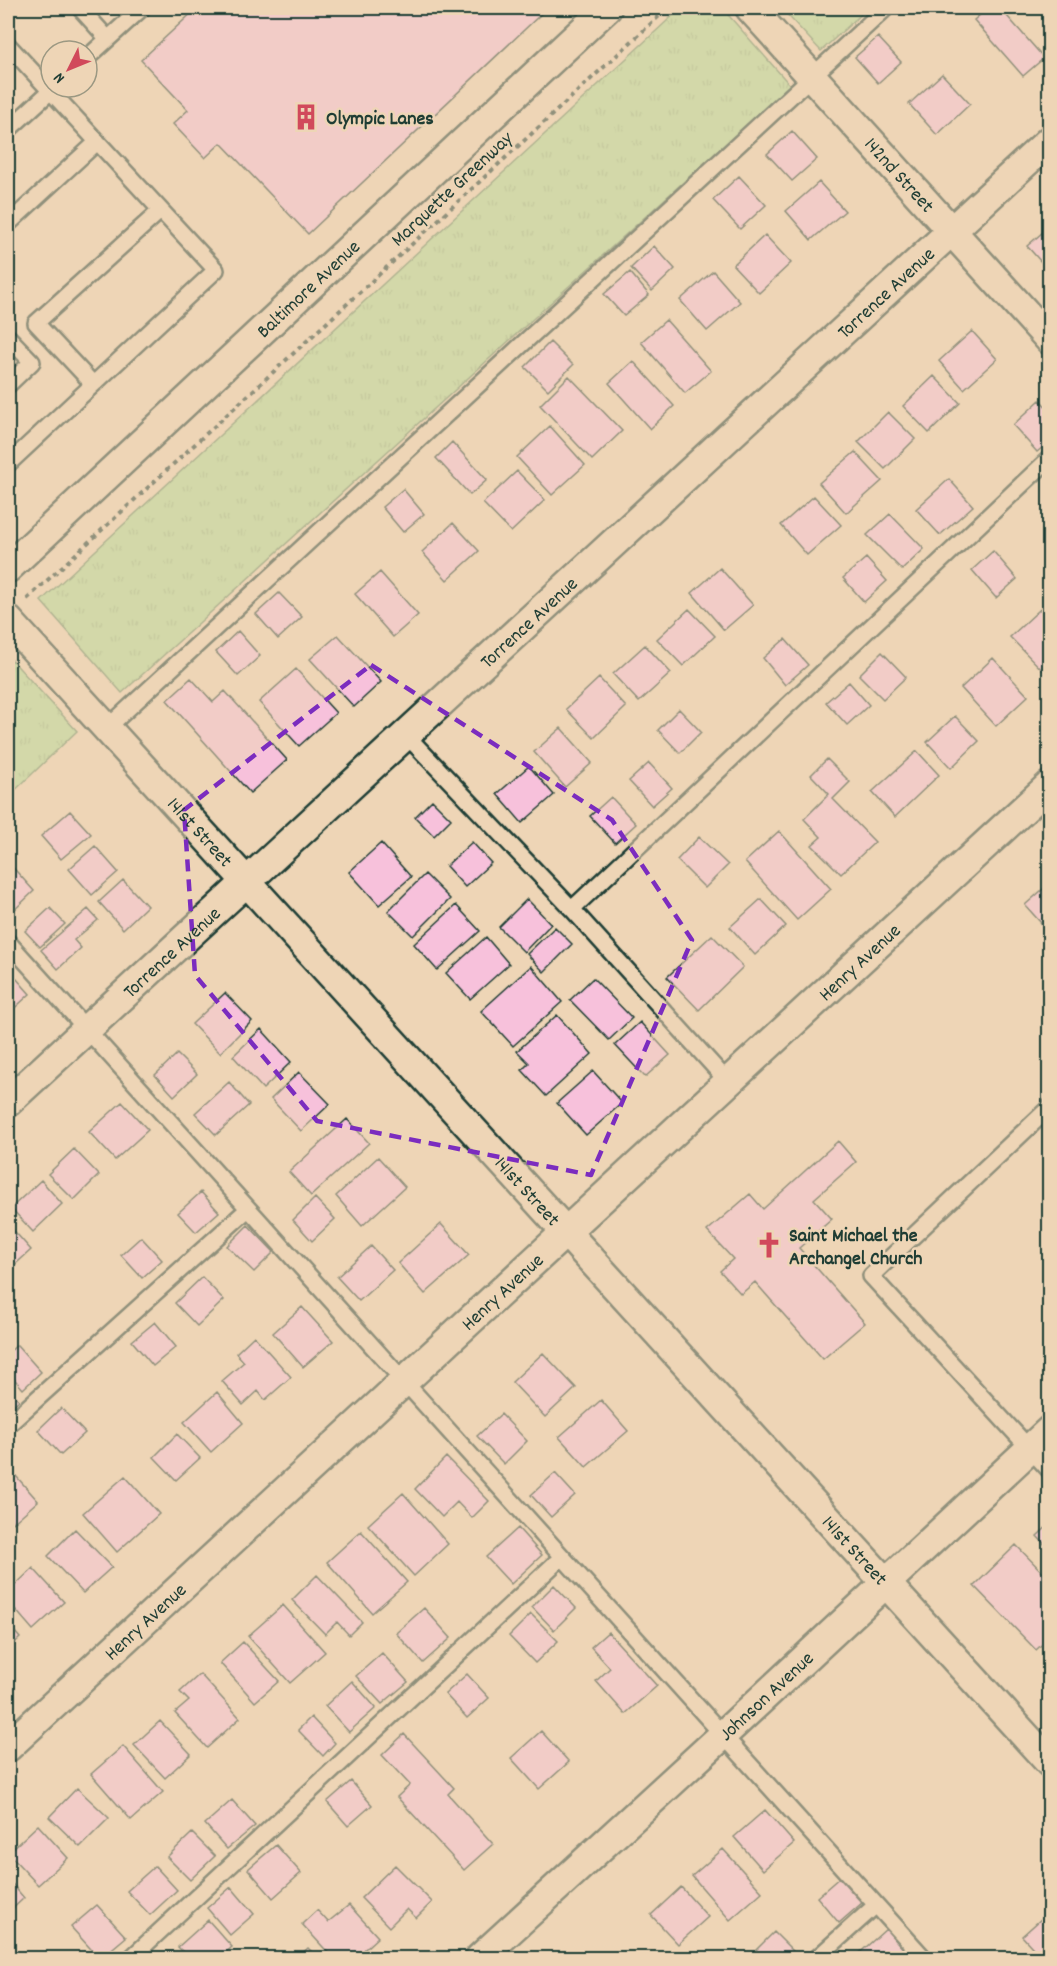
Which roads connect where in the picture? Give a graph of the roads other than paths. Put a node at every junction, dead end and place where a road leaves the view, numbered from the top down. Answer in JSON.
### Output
{"nodes":[{"id":1,"x":80,"y":8,"type":"edge"},
{"id":2,"x":142,"y":8,"type":"edge"},
{"id":3,"x":607,"y":8,"type":"edge"},
{"id":4,"x":750,"y":8,"type":"edge"},
{"id":5,"x":886,"y":8,"type":"edge"},
{"id":6,"x":108,"y":39,"type":"junction"},
{"id":7,"x":8,"y":45,"type":"edge"},
{"id":8,"x":99,"y":47,"type":"edge"},
{"id":9,"x":39,"y":76,"type":"edge"},
{"id":10,"x":812,"y":76,"type":"junction"},
{"id":11,"x":41,"y":99,"type":"edge"},
{"id":12,"x":60,"y":99,"type":"edge"},
{"id":13,"x":8,"y":130,"type":"edge"},
{"id":14,"x":1050,"y":140,"type":"edge"},
{"id":15,"x":96,"y":143,"type":"junction"},
{"id":16,"x":160,"y":210,"type":"junction"},
{"id":17,"x":8,"y":224,"type":"edge"},
{"id":18,"x":951,"y":231,"type":"junction"},
{"id":19,"x":8,"y":337,"type":"edge"},
{"id":20,"x":1050,"y":340,"type":"edge"},
{"id":21,"x":93,"y":384,"type":"junction"},
{"id":22,"x":8,"y":385,"type":"edge"},
{"id":23,"x":1050,"y":458,"type":"edge"},
{"id":24,"x":8,"y":464,"type":"edge"},
{"id":25,"x":8,"y":568,"type":"edge"},
{"id":26,"x":8,"y":620,"type":"edge"},
{"id":27,"x":106,"y":729,"type":"junction"},
{"id":28,"x":406,"y":735,"type":"junction"},
{"id":29,"x":1050,"y":785,"type":"edge"},
{"id":30,"x":246,"y":882,"type":"junction"},
{"id":31,"x":572,"y":909,"type":"junction"},
{"id":32,"x":8,"y":942,"type":"edge"},
{"id":33,"x":86,"y":1029,"type":"junction"},
{"id":34,"x":728,"y":1082,"type":"junction"},
{"id":35,"x":8,"y":1102,"type":"edge"},
{"id":36,"x":1050,"y":1107,"type":"edge"},
{"id":37,"x":248,"y":1209,"type":"junction"},
{"id":38,"x":565,"y":1232,"type":"junction"},
{"id":39,"x":404,"y":1381,"type":"junction"},
{"id":40,"x":8,"y":1425,"type":"edge"},
{"id":41,"x":1050,"y":1430,"type":"edge"},
{"id":42,"x":1029,"y":1449,"type":"junction"},
{"id":43,"x":1050,"y":1471,"type":"edge"},
{"id":44,"x":562,"y":1557,"type":"junction"},
{"id":45,"x":885,"y":1582,"type":"junction"},
{"id":46,"x":723,"y":1735,"type":"junction"},
{"id":47,"x":8,"y":1747,"type":"edge"},
{"id":48,"x":1050,"y":1763,"type":"edge"},
{"id":49,"x":876,"y":1905,"type":"junction"},
{"id":50,"x":130,"y":1959,"type":"edge"},
{"id":51,"x":480,"y":1959,"type":"edge"},
{"id":52,"x":817,"y":1959,"type":"edge"},
{"id":53,"x":924,"y":1959,"type":"edge"}],
"edges":[{"from":1,"to":6,"type":"lane"},
{"from":2,"to":6,"type":"lane"},
{"from":3,"to":25,"type":"street","name":"Baltimore Avenue"},
{"from":4,"to":10,"type":"street","name":"142nd Street"},
{"from":5,"to":10,"type":"lane"},
{"from":6,"to":8,"type":"lane"},
{"from":7,"to":9,"type":"lane"},
{"from":10,"to":18,"type":"street","name":"142nd Street"},
{"from":10,"to":27,"type":"lane"},
{"from":11,"to":13,"type":"lane"},
{"from":12,"to":15,"type":"lane"},
{"from":14,"to":18,"type":"street","name":"Torrence Avenue"},
{"from":15,"to":16,"type":"lane"},
{"from":15,"to":17,"type":"lane"},
{"from":16,"to":21,"type":"lane"},
{"from":16,"to":21,"type":"lane"},
{"from":18,"to":20,"type":"street","name":"142nd Street"},
{"from":18,"to":28,"type":"street","name":"Torrence Avenue"},
{"from":19,"to":22,"type":"lane"},
{"from":21,"to":24,"type":"lane"},
{"from":23,"to":31,"type":"lane"},
{"from":26,"to":27,"type":"street","name":"141st Street"},
{"from":27,"to":30,"type":"street","name":"141st Street"},
{"from":28,"to":30,"type":"street","name":"Torrence Avenue"},
{"from":28,"to":31,"type":"lane"},
{"from":29,"to":34,"type":"street","name":"Henry Avenue"},
{"from":30,"to":33,"type":"street","name":"Torrence Avenue"},
{"from":30,"to":38,"type":"street","name":"141st Street"},
{"from":31,"to":34,"type":"lane"},
{"from":32,"to":33,"type":"lane"},
{"from":33,"to":35,"type":"street","name":"Torrence Avenue"},
{"from":33,"to":37,"type":"lane"},
{"from":34,"to":38,"type":"street","name":"Henry Avenue"},
{"from":36,"to":42,"type":"lane"},
{"from":37,"to":39,"type":"lane"},
{"from":37,"to":40,"type":"lane"},
{"from":38,"to":39,"type":"street","name":"Henry Avenue"},
{"from":38,"to":45,"type":"street","name":"141st Street"},
{"from":39,"to":44,"type":"lane"},
{"from":39,"to":47,"type":"street","name":"Henry Avenue"},
{"from":41,"to":42,"type":"street","name":"Johnson Avenue"},
{"from":42,"to":43,"type":"lane"},
{"from":42,"to":45,"type":"street","name":"Johnson Avenue"},
{"from":44,"to":46,"type":"lane"},
{"from":44,"to":50,"type":"lane"},
{"from":45,"to":46,"type":"street","name":"Johnson Avenue"},
{"from":45,"to":48,"type":"street","name":"141st Street"},
{"from":46,"to":49,"type":"lane"},
{"from":46,"to":51,"type":"street","name":"Johnson Avenue"},
{"from":49,"to":52,"type":"lane"},
{"from":49,"to":53,"type":"lane"}]}
